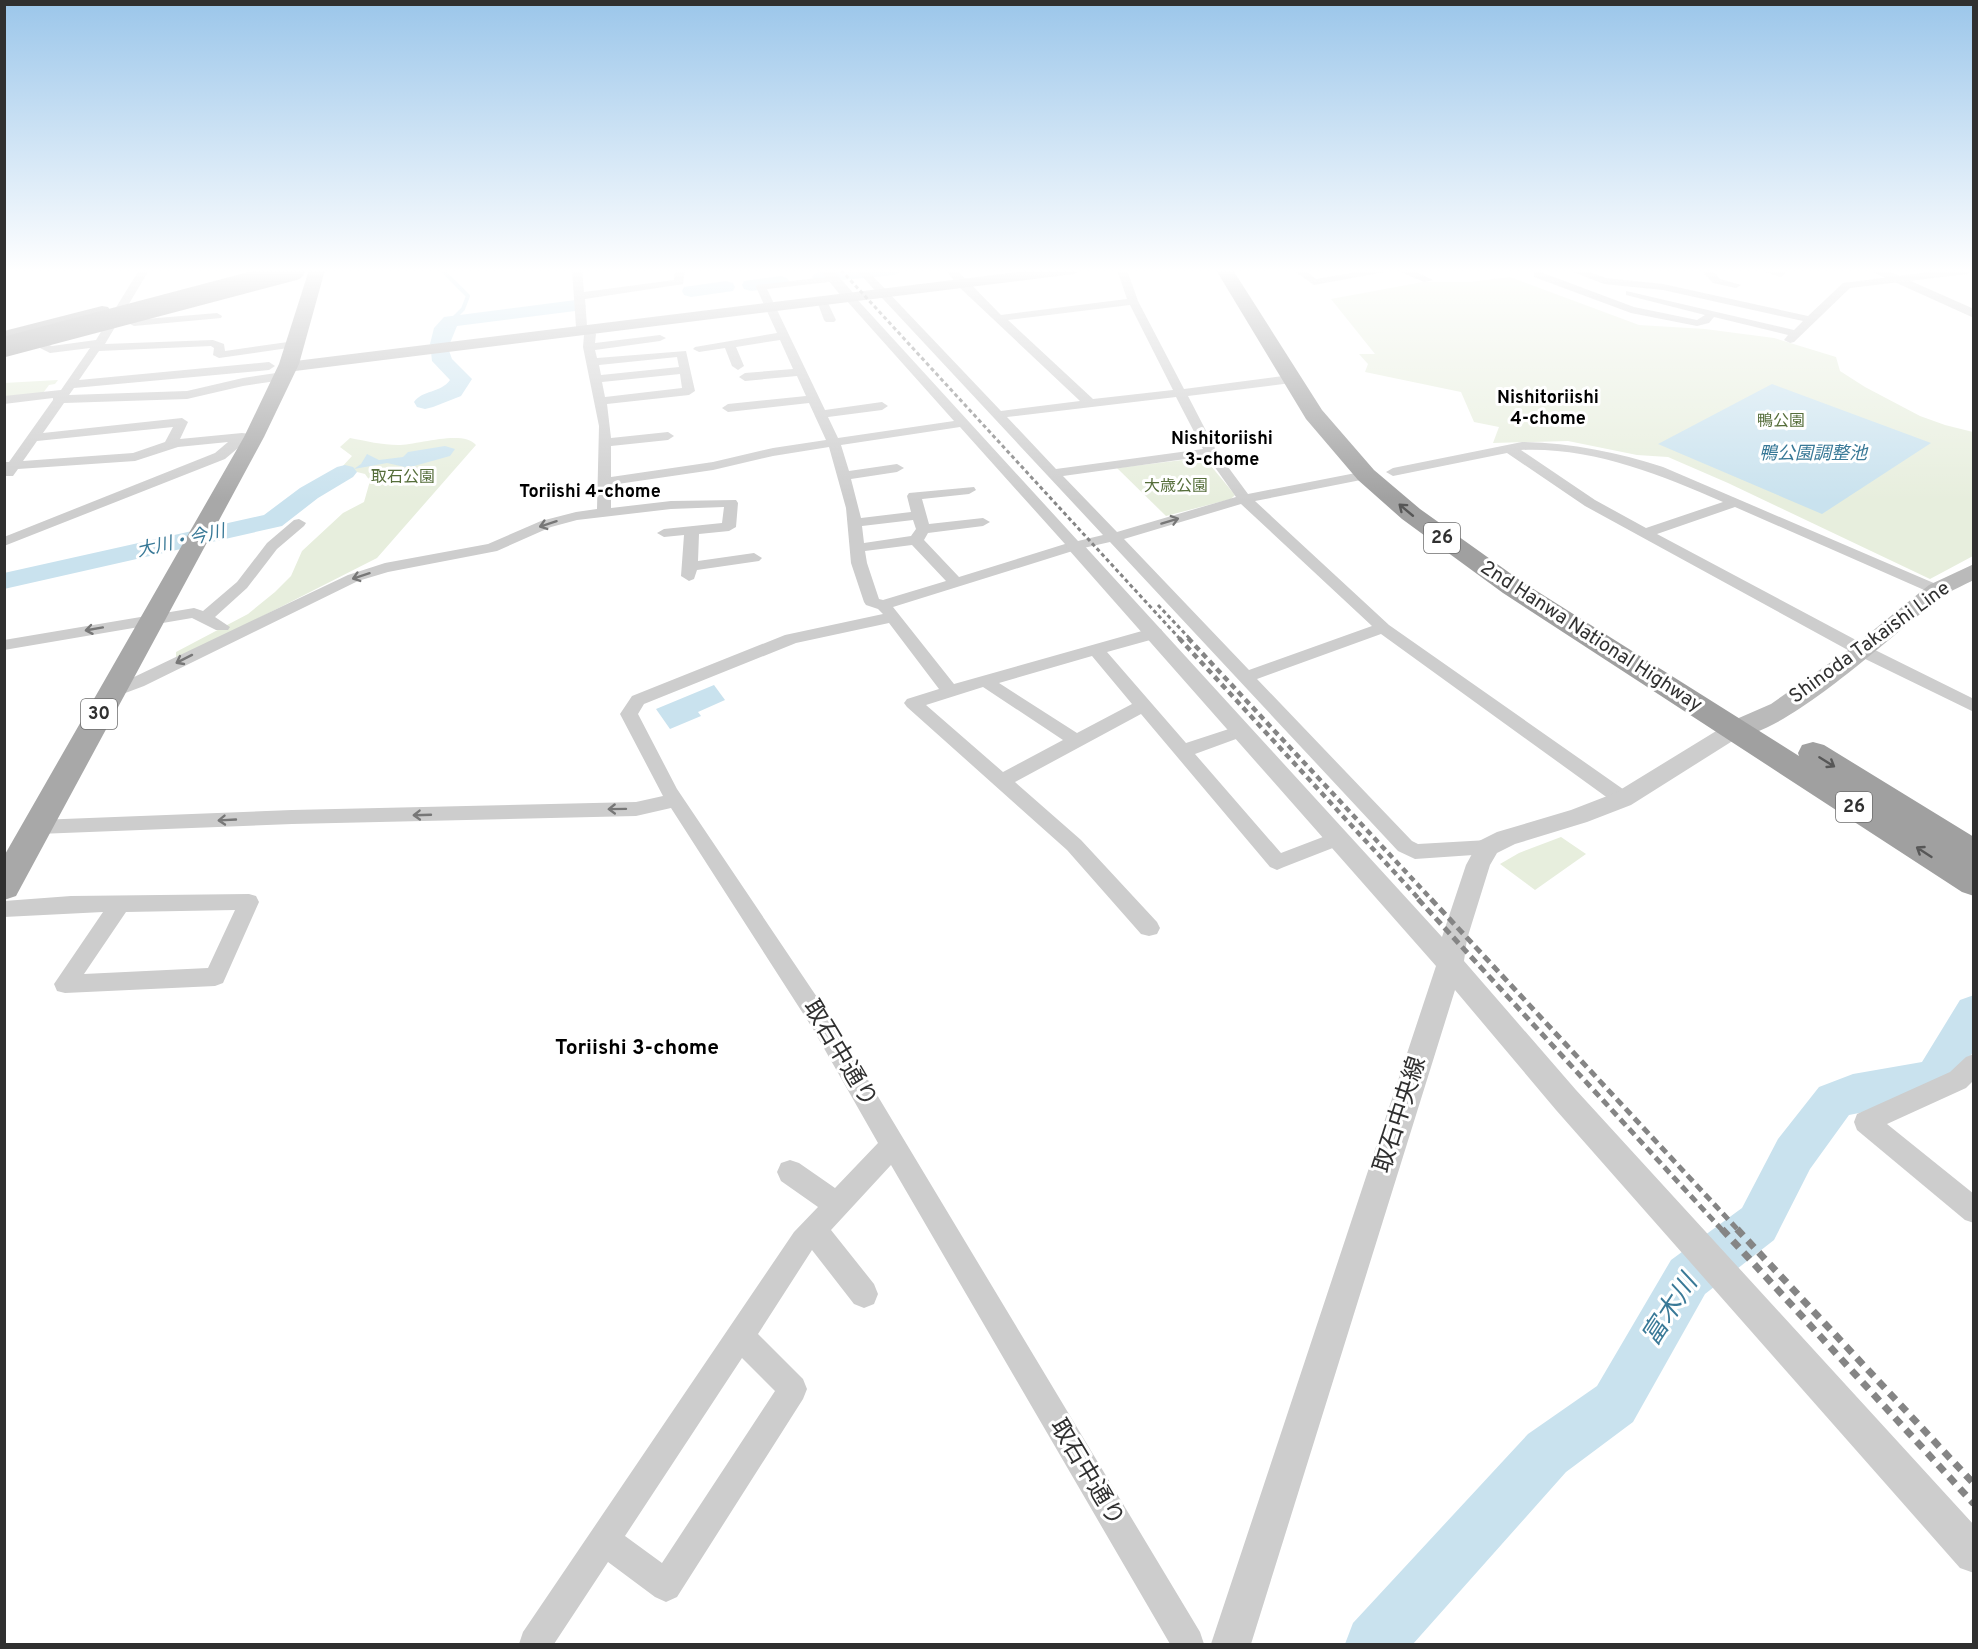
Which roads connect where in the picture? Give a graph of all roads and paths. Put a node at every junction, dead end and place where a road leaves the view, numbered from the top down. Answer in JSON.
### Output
{"nodes":[{"id":1,"x":44,"y":347,"type":"edge"},
{"id":2,"x":87,"y":347,"type":"edge"},
{"id":3,"x":97,"y":347,"type":"edge"},
{"id":4,"x":220,"y":347,"type":"edge"},
{"id":5,"x":275,"y":347,"type":"edge"},
{"id":6,"x":294,"y":347,"type":"edge"},
{"id":7,"x":508,"y":347,"type":"edge"},
{"id":8,"x":589,"y":347,"type":"edge"},
{"id":9,"x":709,"y":347,"type":"edge"},
{"id":10,"x":731,"y":347,"type":"edge"},
{"id":11,"x":787,"y":347,"type":"edge"},
{"id":12,"x":894,"y":347,"type":"edge"},
{"id":13,"x":933,"y":347,"type":"edge"},
{"id":14,"x":1031,"y":347,"type":"edge"},
{"id":15,"x":1156,"y":347,"type":"edge"},
{"id":16,"x":1271,"y":347,"type":"edge"},
{"id":17,"x":1295,"y":347,"type":"edge"},
{"id":18,"x":699,"y":349,"type":"dead end"},
{"id":19,"x":592,"y":362,"type":"junction"},
{"id":20,"x":738,"y":366,"type":"dead end"},
{"id":21,"x":286,"y":369,"type":"junction"},
{"id":22,"x":686,"y":370,"type":"junction"},
{"id":23,"x":799,"y":372,"type":"junction"},
{"id":24,"x":745,"y":377,"type":"dead end"},
{"id":25,"x":596,"y":379,"type":"junction"},
{"id":26,"x":1291,"y":379,"type":"junction"},
{"id":27,"x":63,"y":392,"type":"junction"},
{"id":28,"x":187,"y":395,"type":"junction"},
{"id":29,"x":1181,"y":395,"type":"junction"},
{"id":30,"x":813,"y":399,"type":"junction"},
{"id":31,"x":4,"y":400,"type":"edge"},
{"id":32,"x":600,"y":401,"type":"junction"},
{"id":33,"x":1089,"y":402,"type":"junction"},
{"id":34,"x":882,"y":406,"type":"dead end"},
{"id":35,"x":728,"y":408,"type":"dead end"},
{"id":36,"x":820,"y":414,"type":"junction"},
{"id":37,"x":997,"y":415,"type":"junction"},
{"id":38,"x":182,"y":422,"type":"junction"},
{"id":39,"x":963,"y":423,"type":"junction"},
{"id":40,"x":668,"y":436,"type":"dead end"},
{"id":41,"x":248,"y":437,"type":"junction"},
{"id":42,"x":32,"y":438,"type":"junction"},
{"id":43,"x":834,"y":442,"type":"junction"},
{"id":44,"x":605,"y":443,"type":"junction"},
{"id":45,"x":170,"y":446,"type":"junction"},
{"id":46,"x":1510,"y":449,"type":"junction"},
{"id":47,"x":1211,"y":452,"type":"junction"},
{"id":48,"x":9,"y":466,"type":"edge"},
{"id":49,"x":897,"y":468,"type":"dead end"},
{"id":50,"x":1393,"y":472,"type":"junction"},
{"id":51,"x":1054,"y":473,"type":"junction"},
{"id":52,"x":1366,"y":475,"type":"junction"},
{"id":53,"x":844,"y":476,"type":"junction"},
{"id":54,"x":4,"y":478,"type":"edge"},
{"id":55,"x":606,"y":482,"type":"junction"},
{"id":56,"x":969,"y":490,"type":"dead end"},
{"id":57,"x":1244,"y":499,"type":"junction"},
{"id":58,"x":1737,"y":502,"type":"junction"},
{"id":59,"x":604,"y":511,"type":"junction"},
{"id":60,"x":982,"y":522,"type":"dead end"},
{"id":61,"x":299,"y":523,"type":"dead end"},
{"id":62,"x":855,"y":523,"type":"junction"},
{"id":63,"x":920,"y":528,"type":"junction"},
{"id":64,"x":692,"y":530,"type":"junction"},
{"id":65,"x":664,"y":533,"type":"dead end"},
{"id":66,"x":1645,"y":533,"type":"junction"},
{"id":67,"x":1114,"y":537,"type":"junction"},
{"id":68,"x":4,"y":543,"type":"edge"},
{"id":69,"x":1075,"y":546,"type":"junction"},
{"id":70,"x":858,"y":548,"type":"junction"},
{"id":71,"x":754,"y":558,"type":"dead end"},
{"id":72,"x":1974,"y":571,"type":"edge"},
{"id":73,"x":956,"y":583,"type":"junction"},
{"id":74,"x":1936,"y":590,"type":"junction"},
{"id":75,"x":888,"y":611,"type":"junction"},
{"id":76,"x":205,"y":618,"type":"junction"},
{"id":77,"x":151,"y":619,"type":"junction"},
{"id":78,"x":222,"y":627,"type":"dead end"},
{"id":79,"x":1383,"y":628,"type":"junction"},
{"id":80,"x":1155,"y":633,"type":"junction"},
{"id":81,"x":4,"y":645,"type":"edge"},
{"id":82,"x":1096,"y":650,"type":"junction"},
{"id":83,"x":1863,"y":651,"type":"junction"},
{"id":84,"x":1246,"y":677,"type":"junction"},
{"id":85,"x":985,"y":681,"type":"junction"},
{"id":86,"x":950,"y":691,"type":"junction"},
{"id":87,"x":112,"y":692,"type":"junction"},
{"id":88,"x":1144,"y":705,"type":"junction"},
{"id":89,"x":1974,"y":706,"type":"edge"},
{"id":90,"x":1746,"y":725,"type":"junction"},
{"id":91,"x":1241,"y":731,"type":"junction"},
{"id":92,"x":1076,"y":740,"type":"junction"},
{"id":93,"x":1183,"y":751,"type":"junction"},
{"id":94,"x":1002,"y":781,"type":"junction"},
{"id":95,"x":1623,"y":799,"type":"junction"},
{"id":96,"x":674,"y":801,"type":"junction"},
{"id":97,"x":38,"y":827,"type":"junction"},
{"id":98,"x":1336,"y":839,"type":"junction"},
{"id":99,"x":1488,"y":847,"type":"junction"},
{"id":100,"x":1974,"y":854,"type":"edge"},
{"id":101,"x":1974,"y":884,"type":"edge"},
{"id":102,"x":5,"y":890,"type":"edge"},
{"id":103,"x":121,"y":903,"type":"junction"},
{"id":104,"x":1149,"y":928,"type":"dead end"},
{"id":105,"x":1450,"y":964,"type":"junction"},
{"id":106,"x":1974,"y":1064,"type":"edge"},
{"id":107,"x":893,"y":1145,"type":"junction"},
{"id":108,"x":790,"y":1172,"type":"dead end"},
{"id":109,"x":837,"y":1204,"type":"junction"},
{"id":110,"x":1974,"y":1212,"type":"edge"},
{"id":111,"x":814,"y":1230,"type":"junction"},
{"id":112,"x":864,"y":1294,"type":"dead end"},
{"id":113,"x":740,"y":1336,"type":"junction"},
{"id":114,"x":604,"y":1540,"type":"junction"},
{"id":115,"x":1974,"y":1554,"type":"edge"},
{"id":116,"x":535,"y":1644,"type":"edge"},
{"id":117,"x":1188,"y":1644,"type":"edge"},
{"id":118,"x":1231,"y":1644,"type":"edge"}],
"edges":[{"from":1,"to":2,"type":"street"},
{"from":3,"to":27,"type":"street"},
{"from":4,"to":5,"type":"street"},
{"from":6,"to":21,"type":"main road","number":"30"},
{"from":7,"to":21,"type":"main road"},
{"from":8,"to":19,"type":"street"},
{"from":9,"to":18,"type":"street"},
{"from":10,"to":20,"type":"street"},
{"from":11,"to":23,"type":"street"},
{"from":12,"to":39,"type":"street"},
{"from":13,"to":37,"type":"street"},
{"from":14,"to":33,"type":"street"},
{"from":15,"to":29,"type":"street"},
{"from":16,"to":26,"type":"highway","name":"2nd Hanwa National Highway","number":"26"},
{"from":17,"to":50,"type":"highway","name":"2nd Hanwa National Highway","number":"26"},
{"from":19,"to":22,"type":"street"},
{"from":19,"to":25,"type":"street"},
{"from":21,"to":27,"type":"street"},
{"from":21,"to":28,"type":"street"},
{"from":21,"to":41,"type":"main road","number":"30"},
{"from":22,"to":25,"type":"street"},
{"from":22,"to":32,"type":"street"},
{"from":23,"to":24,"type":"street"},
{"from":23,"to":30,"type":"street"},
{"from":25,"to":32,"type":"street"},
{"from":26,"to":29,"type":"street"},
{"from":26,"to":52,"type":"highway","name":"2nd Hanwa National Highway","number":"26"},
{"from":27,"to":28,"type":"street"},
{"from":27,"to":31,"type":"street"},
{"from":27,"to":42,"type":"street"},
{"from":28,"to":38,"type":"street"},
{"from":29,"to":33,"type":"street"},
{"from":29,"to":47,"type":"street"},
{"from":30,"to":35,"type":"street"},
{"from":30,"to":36,"type":"street"},
{"from":32,"to":44,"type":"street"},
{"from":33,"to":37,"type":"street"},
{"from":34,"to":36,"type":"street"},
{"from":36,"to":43,"type":"street"},
{"from":37,"to":51,"type":"street"},
{"from":38,"to":42,"type":"street"},
{"from":38,"to":45,"type":"street"},
{"from":39,"to":43,"type":"street"},
{"from":39,"to":69,"type":"street"},
{"from":40,"to":44,"type":"street"},
{"from":41,"to":45,"type":"street"},
{"from":41,"to":68,"type":"street"},
{"from":41,"to":77,"type":"main road","number":"30"},
{"from":42,"to":48,"type":"street"},
{"from":43,"to":53,"type":"street"},
{"from":43,"to":55,"type":"street"},
{"from":44,"to":55,"type":"street"},
{"from":45,"to":48,"type":"street"},
{"from":46,"to":50,"type":"street"},
{"from":46,"to":58,"type":"street"},
{"from":46,"to":66,"type":"street"},
{"from":47,"to":51,"type":"street"},
{"from":47,"to":57,"type":"street"},
{"from":48,"to":54,"type":"street"},
{"from":49,"to":53,"type":"street"},
{"from":50,"to":90,"type":"highway","name":"2nd Hanwa National Highway","number":"26"},
{"from":51,"to":67,"type":"street"},
{"from":52,"to":57,"type":"street"},
{"from":90,"to":52,"type":"highway","name":"2nd Hanwa National Highway","number":"26","one_way":true},
{"from":53,"to":62,"type":"street"},
{"from":55,"to":59,"type":"street"},
{"from":56,"to":63,"type":"street"},
{"from":67,"to":57,"type":"street","one_way":true},
{"from":57,"to":79,"type":"street"},
{"from":58,"to":66,"type":"street"},
{"from":58,"to":74,"type":"street"},
{"from":59,"to":64,"type":"street"},
{"from":59,"to":87,"type":"street","one_way":true},
{"from":60,"to":63,"type":"street"},
{"from":61,"to":76,"type":"street"},
{"from":62,"to":63,"type":"street"},
{"from":62,"to":70,"type":"street"},
{"from":63,"to":70,"type":"street"},
{"from":63,"to":73,"type":"street"},
{"from":64,"to":65,"type":"street"},
{"from":64,"to":71,"type":"street"},
{"from":66,"to":83,"type":"street"},
{"from":67,"to":69,"type":"street"},
{"from":67,"to":84,"type":"street"},
{"from":69,"to":73,"type":"street"},
{"from":69,"to":80,"type":"street"},
{"from":70,"to":75,"type":"street"},
{"from":72,"to":74,"type":"main road","name":"Shinoda Takaishi Line"},
{"from":73,"to":75,"type":"street"},
{"from":74,"to":83,"type":"main road","name":"Shinoda Takaishi Line"},
{"from":75,"to":86,"type":"street"},
{"from":75,"to":96,"type":"street","name":"取石中通り"},
{"from":76,"to":77,"type":"street"},
{"from":76,"to":78,"type":"street"},
{"from":77,"to":81,"type":"street","one_way":true},
{"from":77,"to":87,"type":"main road","number":"30"},
{"from":79,"to":84,"type":"street"},
{"from":79,"to":95,"type":"street"},
{"from":80,"to":82,"type":"street"},
{"from":80,"to":91,"type":"street"},
{"from":82,"to":85,"type":"street"},
{"from":82,"to":88,"type":"street"},
{"from":83,"to":89,"type":"street"},
{"from":83,"to":90,"type":"main road","name":"Shinoda Takaishi Line"},
{"from":84,"to":99,"type":"street"},
{"from":85,"to":86,"type":"street"},
{"from":85,"to":92,"type":"street"},
{"from":86,"to":94,"type":"street"},
{"from":87,"to":97,"type":"main road","number":"30"},
{"from":88,"to":92,"type":"street"},
{"from":88,"to":93,"type":"street"},
{"from":90,"to":95,"type":"street"},
{"from":90,"to":100,"type":"highway","name":"2nd Hanwa National Highway","number":"26","one_way":true},
{"from":101,"to":90,"type":"highway","name":"2nd Hanwa National Highway","number":"26","one_way":true},
{"from":91,"to":93,"type":"street"},
{"from":91,"to":98,"type":"street"},
{"from":92,"to":94,"type":"street"},
{"from":93,"to":98,"type":"street"},
{"from":94,"to":104,"type":"street"},
{"from":95,"to":99,"type":"street"},
{"from":96,"to":97,"type":"street","one_way":true},
{"from":96,"to":107,"type":"street","name":"取石中通り"},
{"from":97,"to":102,"type":"main road","number":"30"},
{"from":98,"to":105,"type":"street"},
{"from":99,"to":105,"type":"street","name":"取石中央線"},
{"from":102,"to":103,"type":"street"},
{"from":103,"to":103,"type":"street"},
{"from":105,"to":115,"type":"street"},
{"from":105,"to":118,"type":"street","name":"取石中央線"},
{"from":106,"to":110,"type":"street"},
{"from":107,"to":109,"type":"street"},
{"from":107,"to":117,"type":"street","name":"取石中通り"},
{"from":108,"to":109,"type":"street"},
{"from":109,"to":111,"type":"street"},
{"from":111,"to":112,"type":"street"},
{"from":111,"to":113,"type":"street"},
{"from":113,"to":114,"type":"street"},
{"from":113,"to":114,"type":"street"},
{"from":114,"to":116,"type":"street"}]}
